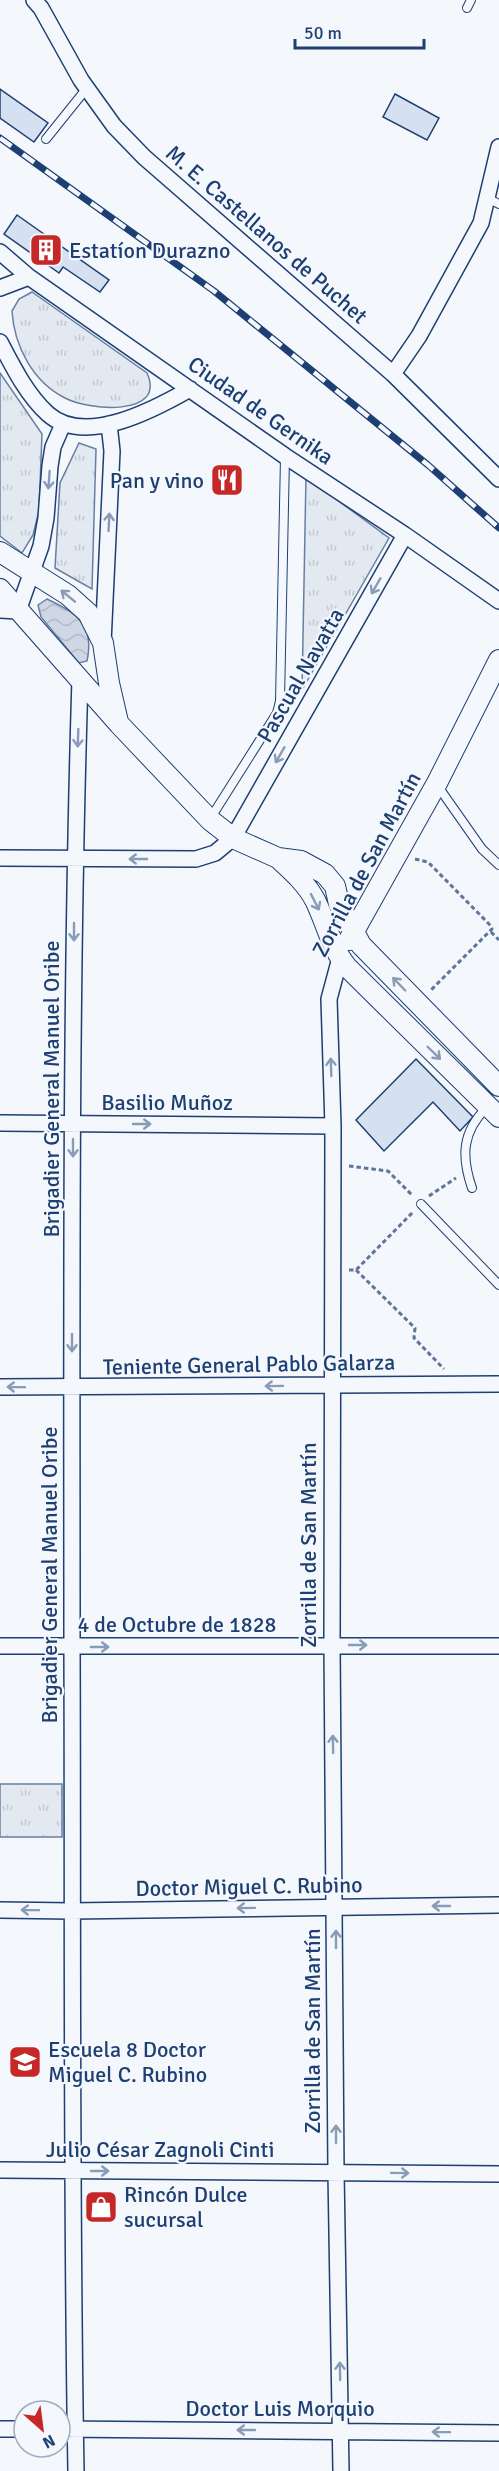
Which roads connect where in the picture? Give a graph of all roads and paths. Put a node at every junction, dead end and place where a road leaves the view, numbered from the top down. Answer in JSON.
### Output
{"nodes":[{"id":1,"x":34,"y":0,"type":"edge"},
{"id":2,"x":471,"y":0,"type":"edge"},
{"id":3,"x":467,"y":8,"type":"dead end"},
{"id":4,"x":87,"y":88,"type":"junction"},
{"id":5,"x":46,"y":139,"type":"dead end"},
{"id":6,"x":499,"y":147,"type":"edge"},
{"id":7,"x":493,"y":201,"type":"edge"},
{"id":8,"x":0,"y":252,"type":"edge"},
{"id":9,"x":29,"y":277,"type":"junction"},
{"id":10,"x":0,"y":288,"type":"edge"},
{"id":11,"x":0,"y":342,"type":"edge"},
{"id":12,"x":393,"y":374,"type":"junction"},
{"id":13,"x":190,"y":389,"type":"junction"},
{"id":14,"x":63,"y":424,"type":"junction"},
{"id":15,"x":109,"y":424,"type":"junction"},
{"id":16,"x":285,"y":456,"type":"junction"},
{"id":17,"x":499,"y":479,"type":"edge"},
{"id":18,"x":405,"y":535,"type":"junction"},
{"id":19,"x":0,"y":552,"type":"edge"},
{"id":20,"x":32,"y":574,"type":"junction"},
{"id":21,"x":0,"y":589,"type":"edge"},
{"id":22,"x":499,"y":601,"type":"edge"},
{"id":23,"x":9,"y":610,"type":"edge"},
{"id":24,"x":104,"y":643,"type":"junction"},
{"id":25,"x":499,"y":660,"type":"edge"},
{"id":26,"x":106,"y":664,"type":"junction"},
{"id":27,"x":80,"y":679,"type":"junction"},
{"id":28,"x":119,"y":724,"type":"junction"},
{"id":29,"x":436,"y":783,"type":"junction"},
{"id":30,"x":210,"y":820,"type":"junction"},
{"id":31,"x":233,"y":838,"type":"junction"},
{"id":32,"x":400,"y":850,"type":"junction"},
{"id":33,"x":0,"y":858,"type":"edge"},
{"id":34,"x":75,"y":858,"type":"junction"},
{"id":35,"x":278,"y":858,"type":"junction"},
{"id":36,"x":499,"y":865,"type":"edge"},
{"id":37,"x":382,"y":881,"type":"junction"},
{"id":38,"x":336,"y":891,"type":"junction"},
{"id":39,"x":491,"y":932,"type":"junction"},
{"id":40,"x":352,"y":933,"type":"junction"},
{"id":41,"x":499,"y":940,"type":"edge"},
{"id":42,"x":340,"y":958,"type":"junction"},
{"id":43,"x":417,"y":1003,"type":"junction"},
{"id":44,"x":499,"y":1086,"type":"edge"},
{"id":45,"x":495,"y":1106,"type":"edge"},
{"id":46,"x":0,"y":1123,"type":"edge"},
{"id":47,"x":73,"y":1124,"type":"junction"},
{"id":48,"x":333,"y":1126,"type":"junction"},
{"id":49,"x":333,"y":1164,"type":"junction"},
{"id":50,"x":466,"y":1171,"type":"junction"},
{"id":51,"x":472,"y":1188,"type":"dead end"},
{"id":52,"x":421,"y":1204,"type":"junction"},
{"id":53,"x":499,"y":1286,"type":"edge"},
{"id":54,"x":461,"y":1384,"type":"junction"},
{"id":55,"x":499,"y":1384,"type":"edge"},
{"id":56,"x":332,"y":1385,"type":"junction"},
{"id":57,"x":0,"y":1387,"type":"edge"},
{"id":58,"x":72,"y":1388,"type":"junction"},
{"id":59,"x":332,"y":1646,"type":"junction"},
{"id":60,"x":499,"y":1646,"type":"edge"},
{"id":61,"x":0,"y":1647,"type":"edge"},
{"id":62,"x":72,"y":1648,"type":"junction"},
{"id":63,"x":499,"y":1905,"type":"edge"},
{"id":64,"x":336,"y":1907,"type":"junction"},
{"id":65,"x":0,"y":1910,"type":"edge"},
{"id":66,"x":71,"y":1911,"type":"junction"},
{"id":67,"x":0,"y":2170,"type":"edge"},
{"id":68,"x":74,"y":2171,"type":"junction"},
{"id":69,"x":336,"y":2172,"type":"junction"},
{"id":70,"x":499,"y":2174,"type":"edge"},
{"id":71,"x":69,"y":2399,"type":"edge"},
{"id":72,"x":72,"y":2429,"type":"edge"},
{"id":73,"x":341,"y":2430,"type":"junction"},
{"id":74,"x":499,"y":2433,"type":"edge"},
{"id":75,"x":72,"y":2450,"type":"edge"},
{"id":76,"x":76,"y":2471,"type":"edge"},
{"id":77,"x":341,"y":2471,"type":"edge"}],
"edges":[{"from":1,"to":4,"type":"street","name":"M. E. Castellanos de Puchet"},
{"from":2,"to":3,"type":"lane"},
{"from":4,"to":5,"type":"lane"},
{"from":4,"to":12,"type":"street","name":"M. E. Castellanos de Puchet"},
{"from":6,"to":7,"type":"street"},
{"from":7,"to":12,"type":"street"},
{"from":8,"to":9,"type":"street","name":"Ciudad de Gernika"},
{"from":9,"to":10,"type":"street"},
{"from":9,"to":13,"type":"street","name":"Ciudad de Gernika"},
{"from":11,"to":14,"type":"street"},
{"from":12,"to":17,"type":"street","name":"M. E. Castellanos de Puchet"},
{"from":13,"to":15,"type":"street"},
{"from":13,"to":16,"type":"street","name":"Ciudad de Gernika"},
{"from":14,"to":15,"type":"street"},
{"from":14,"to":20,"type":"street","one_way":true},
{"from":24,"to":15,"type":"street","one_way":true},
{"from":16,"to":18,"type":"street","name":"Ciudad de Gernika"},
{"from":16,"to":30,"type":"lane"},
{"from":18,"to":22,"type":"street","name":"Ciudad de Gernika"},
{"from":18,"to":31,"type":"street","name":"Pascual Navatta","one_way":true},
{"from":19,"to":20,"type":"street"},
{"from":20,"to":23,"type":"street"},
{"from":24,"to":20,"type":"street","one_way":true},
{"from":21,"to":23,"type":"street"},
{"from":23,"to":27,"type":"street"},
{"from":24,"to":26,"type":"street"},
{"from":25,"to":29,"type":"street","name":"Zorrilla de San Martín"},
{"from":26,"to":27,"type":"street"},
{"from":26,"to":28,"type":"street"},
{"from":27,"to":28,"type":"street"},
{"from":27,"to":34,"type":"street","name":"Brigadier General Manuel Oribe","one_way":true},
{"from":28,"to":30,"type":"street"},
{"from":29,"to":32,"type":"street","name":"Zorrilla de San Martín"},
{"from":29,"to":36,"type":"lane"},
{"from":30,"to":31,"type":"street"},
{"from":31,"to":34,"type":"street","one_way":true},
{"from":31,"to":35,"type":"street"},
{"from":32,"to":37,"type":"street","name":"Zorrilla de San Martín"},
{"from":32,"to":39,"type":"path"},
{"from":33,"to":34,"type":"street"},
{"from":34,"to":47,"type":"street","name":"Brigadier General Manuel Oribe","one_way":true},
{"from":35,"to":38,"type":"street"},
{"from":35,"to":42,"type":"street","one_way":true},
{"from":37,"to":38,"type":"street"},
{"from":37,"to":40,"type":"street","name":"Zorrilla de San Martín"},
{"from":38,"to":40,"type":"street"},
{"from":39,"to":41,"type":"path"},
{"from":39,"to":43,"type":"path"},
{"from":40,"to":42,"type":"street","name":"Zorrilla de San Martín"},
{"from":43,"to":40,"type":"street","one_way":true},
{"from":42,"to":45,"type":"street","one_way":true},
{"from":48,"to":42,"type":"street","name":"Zorrilla de San Martín","one_way":true},
{"from":43,"to":44,"type":"street"},
{"from":45,"to":50,"type":"lane"},
{"from":46,"to":47,"type":"street","name":"Basilio Muñoz"},
{"from":47,"to":48,"type":"street","name":"Basilio Muñoz","one_way":true},
{"from":47,"to":58,"type":"street","name":"Brigadier General Manuel Oribe","one_way":true},
{"from":48,"to":49,"type":"street","name":"Zorrilla de San Martín"},
{"from":49,"to":52,"type":"path"},
{"from":49,"to":56,"type":"street","name":"Zorrilla de San Martín"},
{"from":50,"to":51,"type":"lane"},
{"from":50,"to":52,"type":"path"},
{"from":52,"to":53,"type":"lane"},
{"from":52,"to":54,"type":"path"},
{"from":54,"to":55,"type":"street","name":"Teniente General Pablo Galarza"},
{"from":54,"to":56,"type":"street","name":"Teniente General Pablo Galarza"},
{"from":56,"to":58,"type":"street","name":"Teniente General Pablo Galarza","one_way":true},
{"from":56,"to":59,"type":"street","name":"Zorrilla de San Martín"},
{"from":58,"to":57,"type":"street","name":"Teniente General Pablo Galarza","one_way":true},
{"from":58,"to":62,"type":"street","name":"Brigadier General Manuel Oribe"},
{"from":59,"to":60,"type":"street","name":"4 de Octubre de 1828","one_way":true},
{"from":62,"to":59,"type":"street","name":"4 de Octubre de 1828","one_way":true},
{"from":64,"to":59,"type":"street","name":"Zorrilla de San Martín","one_way":true},
{"from":61,"to":62,"type":"street","name":"4 de Octubre de 1828"},
{"from":62,"to":66,"type":"street","name":"Brigadier General Manuel Oribe"},
{"from":63,"to":64,"type":"street","name":"Doctor Miguel C. Rubino","one_way":true},
{"from":64,"to":66,"type":"street","name":"Doctor Miguel C. Rubino","one_way":true},
{"from":69,"to":64,"type":"street","name":"Zorrilla de San Martín","one_way":true},
{"from":66,"to":65,"type":"street","name":"Doctor Miguel C. Rubino","one_way":true},
{"from":66,"to":68,"type":"street","name":"Brigadier General Manuel Oribe"},
{"from":67,"to":68,"type":"street","name":"Julio César Zagnoli Cinti"},
{"from":68,"to":69,"type":"street","name":"Julio César Zagnoli Cinti","one_way":true},
{"from":68,"to":71,"type":"street","name":"Brigadier General Manuel Oribe"},
{"from":69,"to":70,"type":"street","name":"Julio César Zagnoli Cinti","one_way":true},
{"from":73,"to":69,"type":"street","name":"Zorrilla de San Martín","one_way":true},
{"from":73,"to":72,"type":"street","name":"Doctor Luis Morquio","one_way":true},
{"from":74,"to":73,"type":"street","name":"Doctor Luis Morquio","one_way":true},
{"from":73,"to":77,"type":"street","name":"Zorrilla de San Martín"},
{"from":75,"to":76,"type":"street","name":"Brigadier General Manuel Oribe"}]}
